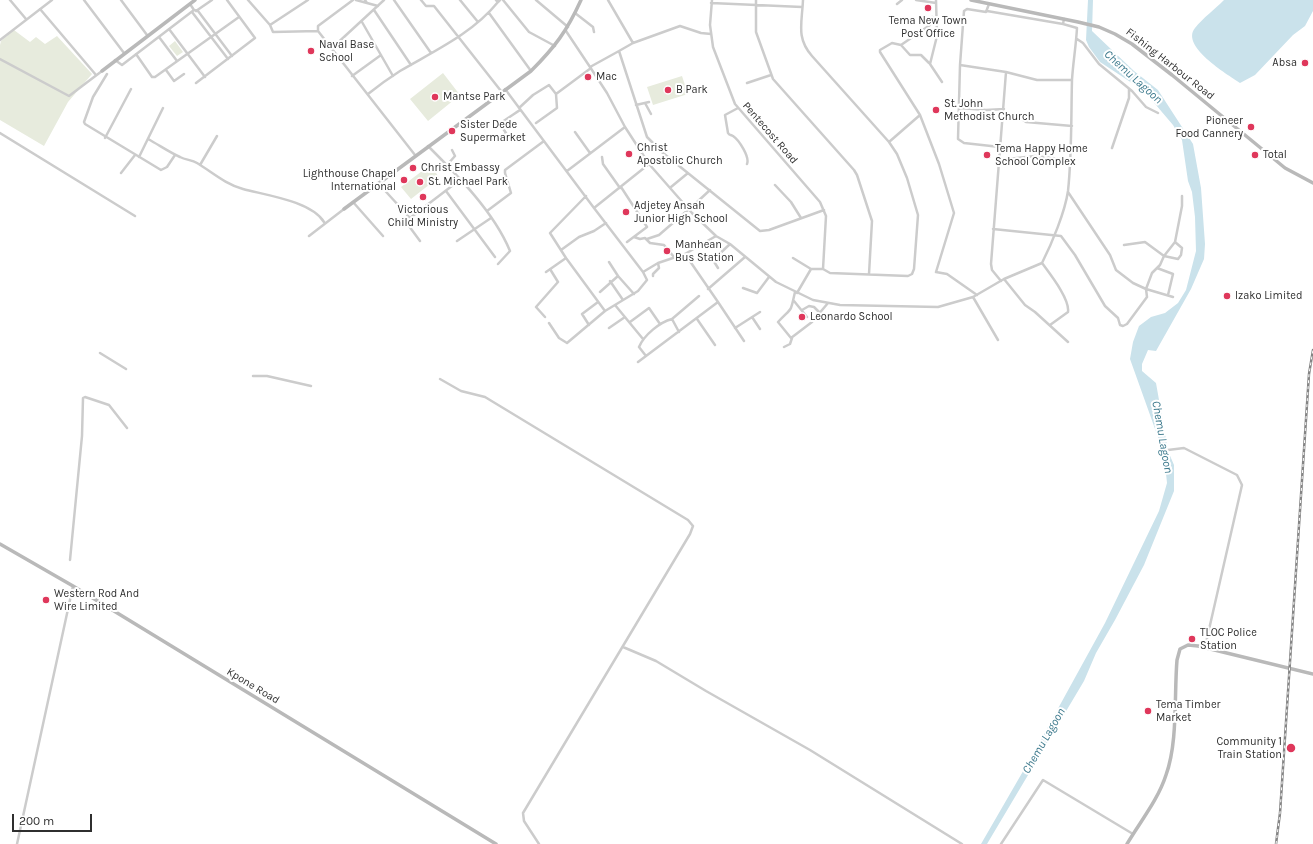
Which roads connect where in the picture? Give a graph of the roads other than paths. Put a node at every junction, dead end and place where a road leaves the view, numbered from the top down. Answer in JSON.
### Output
{"nodes":[{"id":1,"x":10,"y":0,"type":"edge"},
{"id":2,"x":84,"y":0,"type":"edge"},
{"id":3,"x":121,"y":0,"type":"edge"},
{"id":4,"x":195,"y":0,"type":"edge"},
{"id":5,"x":212,"y":0,"type":"edge"},
{"id":6,"x":227,"y":0,"type":"edge"},
{"id":7,"x":248,"y":0,"type":"edge"},
{"id":8,"x":308,"y":0,"type":"edge"},
{"id":9,"x":353,"y":0,"type":"edge"},
{"id":10,"x":356,"y":0,"type":"edge"},
{"id":11,"x":384,"y":0,"type":"edge"},
{"id":12,"x":394,"y":0,"type":"edge"},
{"id":13,"x":421,"y":0,"type":"edge"},
{"id":14,"x":460,"y":0,"type":"edge"},
{"id":15,"x":503,"y":0,"type":"edge"},
{"id":16,"x":536,"y":0,"type":"edge"},
{"id":17,"x":581,"y":0,"type":"edge"},
{"id":18,"x":608,"y":0,"type":"edge"},
{"id":19,"x":756,"y":0,"type":"edge"},
{"id":20,"x":803,"y":0,"type":"edge"},
{"id":21,"x":902,"y":0,"type":"edge"},
{"id":22,"x":916,"y":0,"type":"edge"},
{"id":23,"x":971,"y":0,"type":"edge"},
{"id":24,"x":50,"y":1,"type":"edge"},
{"id":25,"x":366,"y":1,"type":"edge"},
{"id":26,"x":498,"y":1,"type":"edge"},
{"id":27,"x":711,"y":1,"type":"edge"},
{"id":28,"x":936,"y":2,"type":"edge"},
{"id":29,"x":190,"y":4,"type":"junction"},
{"id":30,"x":897,"y":4,"type":"dead end"},
{"id":31,"x":989,"y":4,"type":"junction"},
{"id":32,"x":756,"y":5,"type":"junction"},
{"id":33,"x":378,"y":6,"type":"junction"},
{"id":34,"x":802,"y":7,"type":"junction"},
{"id":35,"x":40,"y":9,"type":"junction"},
{"id":36,"x":374,"y":10,"type":"junction"},
{"id":37,"x":195,"y":11,"type":"junction"},
{"id":38,"x":987,"y":11,"type":"junction"},
{"id":39,"x":489,"y":13,"type":"junction"},
{"id":40,"x":575,"y":13,"type":"junction"},
{"id":41,"x":239,"y":17,"type":"junction"},
{"id":42,"x":936,"y":18,"type":"junction"},
{"id":43,"x":26,"y":19,"type":"junction"},
{"id":44,"x":1064,"y":19,"type":"junction"},
{"id":45,"x":362,"y":22,"type":"junction"},
{"id":46,"x":478,"y":22,"type":"junction"},
{"id":47,"x":1078,"y":22,"type":"junction"},
{"id":48,"x":1063,"y":24,"type":"junction"},
{"id":49,"x":270,"y":25,"type":"junction"},
{"id":50,"x":568,"y":27,"type":"junction"},
{"id":51,"x":1077,"y":28,"type":"junction"},
{"id":52,"x":170,"y":29,"type":"junction"},
{"id":53,"x":318,"y":31,"type":"junction"},
{"id":54,"x":566,"y":32,"type":"junction"},
{"id":55,"x":594,"y":32,"type":"dead end"},
{"id":56,"x":215,"y":34,"type":"junction"},
{"id":57,"x":711,"y":34,"type":"junction"},
{"id":58,"x":147,"y":35,"type":"junction"},
{"id":59,"x":158,"y":37,"type":"junction"},
{"id":60,"x":211,"y":37,"type":"junction"},
{"id":61,"x":458,"y":37,"type":"junction"},
{"id":62,"x":0,"y":40,"type":"edge"},
{"id":63,"x":1076,"y":40,"type":"junction"},
{"id":64,"x":633,"y":44,"type":"junction"},
{"id":65,"x":901,"y":45,"type":"junction"},
{"id":66,"x":555,"y":46,"type":"junction"},
{"id":67,"x":331,"y":50,"type":"junction"},
{"id":68,"x":619,"y":51,"type":"junction"},
{"id":69,"x":124,"y":52,"type":"junction"},
{"id":70,"x":136,"y":54,"type":"junction"},
{"id":71,"x":188,"y":54,"type":"junction"},
{"id":72,"x":431,"y":54,"type":"junction"},
{"id":73,"x":381,"y":55,"type":"junction"},
{"id":74,"x":232,"y":56,"type":"junction"},
{"id":75,"x":0,"y":59,"type":"edge"},
{"id":76,"x":115,"y":60,"type":"junction"},
{"id":77,"x":228,"y":60,"type":"junction"},
{"id":78,"x":177,"y":61,"type":"junction"},
{"id":79,"x":930,"y":64,"type":"junction"},
{"id":80,"x":411,"y":65,"type":"junction"},
{"id":81,"x":960,"y":65,"type":"junction"},
{"id":82,"x":591,"y":68,"type":"junction"},
{"id":83,"x":166,"y":70,"type":"junction"},
{"id":84,"x":102,"y":71,"type":"joint"},
{"id":85,"x":531,"y":71,"type":"junction"},
{"id":86,"x":1006,"y":72,"type":"junction"},
{"id":87,"x":107,"y":74,"type":"dead end"},
{"id":88,"x":184,"y":74,"type":"dead end"},
{"id":89,"x":96,"y":75,"type":"junction"},
{"id":90,"x":352,"y":76,"type":"junction"},
{"id":91,"x":393,"y":76,"type":"junction"},
{"id":92,"x":770,"y":76,"type":"junction"},
{"id":93,"x":205,"y":77,"type":"junction"},
{"id":94,"x":1072,"y":80,"type":"junction"},
{"id":95,"x":942,"y":82,"type":"dead end"},
{"id":96,"x":196,"y":83,"type":"dead end"},
{"id":97,"x":748,"y":83,"type":"dead end"},
{"id":98,"x":1127,"y":87,"type":"junction"},
{"id":99,"x":131,"y":89,"type":"dead end"},
{"id":100,"x":503,"y":90,"type":"junction"},
{"id":101,"x":368,"y":94,"type":"junction"},
{"id":102,"x":556,"y":94,"type":"junction"},
{"id":103,"x":649,"y":102,"type":"dead end"},
{"id":104,"x":645,"y":103,"type":"junction"},
{"id":105,"x":636,"y":105,"type":"junction"},
{"id":106,"x":163,"y":108,"type":"dead end"},
{"id":107,"x":738,"y":108,"type":"junction"},
{"id":108,"x":959,"y":108,"type":"junction"},
{"id":109,"x":519,"y":109,"type":"junction"},
{"id":110,"x":1004,"y":109,"type":"junction"},
{"id":111,"x":1158,"y":113,"type":"dead end"},
{"id":112,"x":651,"y":114,"type":"dead end"},
{"id":113,"x":920,"y":115,"type":"junction"},
{"id":114,"x":1003,"y":117,"type":"junction"},
{"id":115,"x":536,"y":123,"type":"dead end"},
{"id":116,"x":500,"y":124,"type":"junction"},
{"id":117,"x":1072,"y":126,"type":"junction"},
{"id":118,"x":495,"y":127,"type":"dead end"},
{"id":119,"x":625,"y":127,"type":"junction"},
{"id":120,"x":575,"y":132,"type":"dead end"},
{"id":121,"x":0,"y":133,"type":"edge"},
{"id":122,"x":217,"y":136,"type":"dead end"},
{"id":123,"x":501,"y":137,"type":"dead end"},
{"id":124,"x":106,"y":138,"type":"junction"},
{"id":125,"x":148,"y":139,"type":"junction"},
{"id":126,"x":544,"y":141,"type":"junction"},
{"id":127,"x":889,"y":142,"type":"junction"},
{"id":128,"x":427,"y":146,"type":"junction"},
{"id":129,"x":1000,"y":147,"type":"junction"},
{"id":130,"x":1112,"y":148,"type":"dead end"},
{"id":131,"x":452,"y":150,"type":"dead end"},
{"id":132,"x":590,"y":153,"type":"junction"},
{"id":133,"x":135,"y":155,"type":"junction"},
{"id":134,"x":175,"y":155,"type":"junction"},
{"id":135,"x":415,"y":155,"type":"junction"},
{"id":136,"x":139,"y":157,"type":"junction"},
{"id":137,"x":602,"y":157,"type":"dead end"},
{"id":138,"x":999,"y":160,"type":"junction"},
{"id":139,"x":1069,"y":160,"type":"junction"},
{"id":140,"x":649,"y":164,"type":"junction"},
{"id":141,"x":747,"y":164,"type":"dead end"},
{"id":142,"x":200,"y":165,"type":"junction"},
{"id":143,"x":447,"y":165,"type":"junction"},
{"id":144,"x":567,"y":171,"type":"junction"},
{"id":145,"x":121,"y":173,"type":"dead end"},
{"id":146,"x":688,"y":173,"type":"junction"},
{"id":147,"x":460,"y":179,"type":"junction"},
{"id":148,"x":378,"y":183,"type":"junction"},
{"id":149,"x":1313,"y":183,"type":"edge"},
{"id":150,"x":775,"y":185,"type":"dead end"},
{"id":151,"x":620,"y":187,"type":"junction"},
{"id":152,"x":671,"y":187,"type":"junction"},
{"id":153,"x":710,"y":190,"type":"junction"},
{"id":154,"x":446,"y":191,"type":"junction"},
{"id":155,"x":1068,"y":192,"type":"junction"},
{"id":156,"x":586,"y":196,"type":"junction"},
{"id":157,"x":1182,"y":196,"type":"dead end"},
{"id":158,"x":353,"y":202,"type":"junction"},
{"id":159,"x":696,"y":204,"type":"dead end"},
{"id":160,"x":594,"y":208,"type":"junction"},
{"id":161,"x":344,"y":209,"type":"joint"},
{"id":162,"x":689,"y":209,"type":"junction"},
{"id":163,"x":824,"y":210,"type":"junction"},
{"id":164,"x":487,"y":211,"type":"junction"},
{"id":165,"x":135,"y":216,"type":"dead end"},
{"id":166,"x":407,"y":217,"type":"junction"},
{"id":167,"x":491,"y":218,"type":"junction"},
{"id":168,"x":801,"y":218,"type":"junction"},
{"id":169,"x":324,"y":222,"type":"junction"},
{"id":170,"x":606,"y":223,"type":"junction"},
{"id":171,"x":474,"y":229,"type":"junction"},
{"id":172,"x":993,"y":230,"type":"junction"},
{"id":173,"x":1055,"y":234,"type":"junction"},
{"id":174,"x":309,"y":236,"type":"dead end"},
{"id":175,"x":383,"y":236,"type":"dead end"},
{"id":176,"x":716,"y":236,"type":"junction"},
{"id":177,"x":634,"y":237,"type":"junction"},
{"id":178,"x":647,"y":239,"type":"junction"},
{"id":179,"x":457,"y":241,"type":"dead end"},
{"id":180,"x":420,"y":242,"type":"dead end"},
{"id":181,"x":627,"y":242,"type":"dead end"},
{"id":182,"x":1175,"y":242,"type":"junction"},
{"id":183,"x":730,"y":244,"type":"junction"},
{"id":184,"x":1124,"y":245,"type":"dead end"},
{"id":185,"x":561,"y":250,"type":"junction"},
{"id":186,"x":684,"y":254,"type":"junction"},
{"id":187,"x":745,"y":256,"type":"junction"},
{"id":188,"x":1164,"y":256,"type":"junction"},
{"id":189,"x":496,"y":257,"type":"dead end"},
{"id":190,"x":674,"y":257,"type":"junction"},
{"id":191,"x":566,"y":258,"type":"junction"},
{"id":192,"x":793,"y":258,"type":"dead end"},
{"id":193,"x":609,"y":262,"type":"dead end"},
{"id":194,"x":658,"y":263,"type":"junction"},
{"id":195,"x":1042,"y":263,"type":"junction"},
{"id":196,"x":498,"y":264,"type":"dead end"},
{"id":197,"x":718,"y":268,"type":"dead end"},
{"id":198,"x":1156,"y":268,"type":"junction"},
{"id":199,"x":550,"y":269,"type":"junction"},
{"id":200,"x":811,"y":269,"type":"junction"},
{"id":201,"x":824,"y":269,"type":"junction"},
{"id":202,"x":546,"y":272,"type":"dead end"},
{"id":203,"x":643,"y":272,"type":"junction"},
{"id":204,"x":869,"y":274,"type":"junction"},
{"id":205,"x":618,"y":276,"type":"junction"},
{"id":206,"x":653,"y":276,"type":"dead end"},
{"id":207,"x":769,"y":276,"type":"junction"},
{"id":208,"x":1002,"y":280,"type":"junction"},
{"id":209,"x":610,"y":281,"type":"junction"},
{"id":210,"x":743,"y":288,"type":"dead end"},
{"id":211,"x":708,"y":289,"type":"junction"},
{"id":212,"x":1146,"y":289,"type":"junction"},
{"id":213,"x":600,"y":292,"type":"dead end"},
{"id":214,"x":796,"y":293,"type":"junction"},
{"id":215,"x":634,"y":294,"type":"junction"},
{"id":216,"x":977,"y":294,"type":"junction"},
{"id":217,"x":1168,"y":295,"type":"junction"},
{"id":218,"x":699,"y":296,"type":"dead end"},
{"id":219,"x":973,"y":297,"type":"junction"},
{"id":220,"x":1174,"y":297,"type":"dead end"},
{"id":221,"x":623,"y":300,"type":"junction"},
{"id":222,"x":794,"y":301,"type":"junction"},
{"id":223,"x":598,"y":302,"type":"junction"},
{"id":224,"x":718,"y":302,"type":"junction"},
{"id":225,"x":828,"y":303,"type":"junction"},
{"id":226,"x":615,"y":305,"type":"junction"},
{"id":227,"x":802,"y":310,"type":"junction"},
{"id":228,"x":605,"y":311,"type":"junction"},
{"id":229,"x":760,"y":312,"type":"dead end"},
{"id":230,"x":820,"y":313,"type":"junction"},
{"id":231,"x":625,"y":317,"type":"junction"},
{"id":232,"x":752,"y":317,"type":"junction"},
{"id":233,"x":807,"y":317,"type":"dead end"},
{"id":234,"x":545,"y":318,"type":"dead end"},
{"id":235,"x":672,"y":319,"type":"junction"},
{"id":236,"x":696,"y":319,"type":"junction"},
{"id":237,"x":630,"y":322,"type":"junction"},
{"id":238,"x":549,"y":323,"type":"dead end"},
{"id":239,"x":660,"y":324,"type":"junction"},
{"id":240,"x":589,"y":325,"type":"junction"},
{"id":241,"x":1050,"y":325,"type":"junction"},
{"id":242,"x":609,"y":328,"type":"dead end"},
{"id":243,"x":735,"y":328,"type":"junction"},
{"id":244,"x":760,"y":329,"type":"dead end"},
{"id":245,"x":679,"y":332,"type":"junction"},
{"id":246,"x":792,"y":338,"type":"junction"},
{"id":247,"x":643,"y":339,"type":"junction"},
{"id":248,"x":998,"y":340,"type":"dead end"},
{"id":249,"x":744,"y":341,"type":"dead end"},
{"id":250,"x":1068,"y":342,"type":"dead end"},
{"id":251,"x":715,"y":345,"type":"dead end"},
{"id":252,"x":784,"y":347,"type":"dead end"},
{"id":253,"x":100,"y":353,"type":"dead end"},
{"id":254,"x":646,"y":356,"type":"junction"},
{"id":255,"x":638,"y":362,"type":"dead end"},
{"id":256,"x":126,"y":369,"type":"dead end"},
{"id":257,"x":253,"y":376,"type":"dead end"},
{"id":258,"x":440,"y":379,"type":"dead end"},
{"id":259,"x":311,"y":386,"type":"dead end"},
{"id":260,"x":127,"y":428,"type":"dead end"},
{"id":261,"x":1168,"y":450,"type":"dead end"},
{"id":262,"x":0,"y":544,"type":"edge"},
{"id":263,"x":70,"y":560,"type":"dead end"},
{"id":264,"x":73,"y":586,"type":"junction"},
{"id":265,"x":623,"y":647,"type":"junction"},
{"id":266,"x":1204,"y":647,"type":"junction"},
{"id":267,"x":1313,"y":674,"type":"edge"},
{"id":268,"x":1133,"y":834,"type":"junction"},
{"id":269,"x":17,"y":844,"type":"edge"},
{"id":270,"x":496,"y":844,"type":"edge"},
{"id":271,"x":539,"y":844,"type":"edge"},
{"id":272,"x":962,"y":844,"type":"edge"},
{"id":273,"x":1000,"y":844,"type":"edge"},
{"id":274,"x":1127,"y":844,"type":"edge"}],
"edges":[{"from":1,"to":43,"type":"street"},
{"from":2,"to":69,"type":"street"},
{"from":3,"to":58,"type":"street"},
{"from":4,"to":29,"type":"street"},
{"from":5,"to":37,"type":"street"},
{"from":6,"to":41,"type":"street"},
{"from":7,"to":49,"type":"street"},
{"from":8,"to":49,"type":"street"},
{"from":9,"to":53,"type":"street"},
{"from":10,"to":25,"type":"street"},
{"from":11,"to":33,"type":"street"},
{"from":12,"to":72,"type":"street"},
{"from":13,"to":61,"type":"street"},
{"from":14,"to":46,"type":"street"},
{"from":15,"to":66,"type":"street"},
{"from":16,"to":50,"type":"street"},
{"from":17,"to":40,"type":"street"},
{"from":18,"to":64,"type":"street"},
{"from":19,"to":32,"type":"street"},
{"from":20,"to":34,"type":"street"},
{"from":21,"to":30,"type":"street"},
{"from":22,"to":28,"type":"street"},
{"from":23,"to":31,"type":"street","name":"Fishing Harbour Road"},
{"from":24,"to":35,"type":"street"},
{"from":25,"to":33,"type":"street"},
{"from":26,"to":39,"type":"street"},
{"from":27,"to":32,"type":"street"},
{"from":27,"to":57,"type":"street","name":"Pentecost Road"},
{"from":28,"to":42,"type":"street"},
{"from":29,"to":37,"type":"street"},
{"from":29,"to":58,"type":"street"},
{"from":31,"to":38,"type":"street"},
{"from":31,"to":44,"type":"street","name":"Fishing Harbour Road"},
{"from":32,"to":34,"type":"street"},
{"from":32,"to":92,"type":"street"},
{"from":33,"to":36,"type":"street"},
{"from":34,"to":127,"type":"street"},
{"from":35,"to":43,"type":"street"},
{"from":35,"to":89,"type":"street"},
{"from":36,"to":45,"type":"street"},
{"from":36,"to":80,"type":"street"},
{"from":37,"to":52,"type":"street"},
{"from":37,"to":56,"type":"street"},
{"from":37,"to":60,"type":"street"},
{"from":38,"to":48,"type":"street"},
{"from":38,"to":81,"type":"street"},
{"from":39,"to":46,"type":"street"},
{"from":39,"to":85,"type":"street"},
{"from":40,"to":50,"type":"street"},
{"from":40,"to":55,"type":"street"},
{"from":41,"to":56,"type":"street"},
{"from":41,"to":74,"type":"street"},
{"from":42,"to":65,"type":"street"},
{"from":42,"to":79,"type":"street"},
{"from":43,"to":62,"type":"street"},
{"from":44,"to":47,"type":"street","name":"Fishing Harbour Road"},
{"from":44,"to":48,"type":"street"},
{"from":45,"to":67,"type":"street"},
{"from":45,"to":73,"type":"street"},
{"from":46,"to":61,"type":"street"},
{"from":47,"to":51,"type":"street"},
{"from":47,"to":149,"type":"street","name":"Fishing Harbour Road"},
{"from":48,"to":51,"type":"street"},
{"from":49,"to":53,"type":"street"},
{"from":50,"to":54,"type":"street"},
{"from":51,"to":63,"type":"street"},
{"from":52,"to":59,"type":"street"},
{"from":52,"to":71,"type":"street"},
{"from":53,"to":67,"type":"street"},
{"from":54,"to":66,"type":"street"},
{"from":54,"to":82,"type":"street"},
{"from":56,"to":60,"type":"street"},
{"from":56,"to":74,"type":"street"},
{"from":57,"to":64,"type":"street"},
{"from":57,"to":107,"type":"street","name":"Pentecost Road"},
{"from":58,"to":69,"type":"street"},
{"from":59,"to":70,"type":"street"},
{"from":59,"to":78,"type":"street"},
{"from":60,"to":71,"type":"street"},
{"from":60,"to":77,"type":"street"},
{"from":61,"to":72,"type":"street"},
{"from":61,"to":100,"type":"street"},
{"from":63,"to":94,"type":"street"},
{"from":63,"to":98,"type":"street"},
{"from":64,"to":68,"type":"street"},
{"from":65,"to":79,"type":"street"},
{"from":65,"to":113,"type":"street"},
{"from":66,"to":85,"type":"street"},
{"from":67,"to":90,"type":"street"},
{"from":68,"to":82,"type":"street"},
{"from":68,"to":105,"type":"street"},
{"from":69,"to":76,"type":"street"},
{"from":70,"to":76,"type":"street"},
{"from":70,"to":83,"type":"street"},
{"from":71,"to":78,"type":"street"},
{"from":71,"to":93,"type":"street"},
{"from":72,"to":80,"type":"street"},
{"from":73,"to":90,"type":"street"},
{"from":73,"to":91,"type":"street"},
{"from":74,"to":77,"type":"street"},
{"from":75,"to":89,"type":"street"},
{"from":76,"to":84,"type":"street"},
{"from":77,"to":93,"type":"street"},
{"from":78,"to":83,"type":"street"},
{"from":79,"to":95,"type":"street"},
{"from":80,"to":91,"type":"street"},
{"from":81,"to":86,"type":"street"},
{"from":81,"to":108,"type":"street"},
{"from":82,"to":102,"type":"street"},
{"from":82,"to":119,"type":"street"},
{"from":83,"to":88,"type":"street"},
{"from":84,"to":89,"type":"street"},
{"from":85,"to":100,"type":"street"},
{"from":86,"to":94,"type":"street"},
{"from":86,"to":110,"type":"street"},
{"from":87,"to":124,"type":"street"},
{"from":90,"to":101,"type":"street"},
{"from":91,"to":101,"type":"street"},
{"from":92,"to":97,"type":"street"},
{"from":92,"to":204,"type":"street"},
{"from":93,"to":96,"type":"street"},
{"from":94,"to":117,"type":"street"},
{"from":98,"to":111,"type":"street"},
{"from":98,"to":130,"type":"street"},
{"from":99,"to":124,"type":"street"},
{"from":100,"to":109,"type":"street"},
{"from":100,"to":128,"type":"street"},
{"from":101,"to":135,"type":"street"},
{"from":102,"to":109,"type":"street"},
{"from":102,"to":115,"type":"street"},
{"from":103,"to":104,"type":"street"},
{"from":104,"to":105,"type":"street"},
{"from":104,"to":112,"type":"street"},
{"from":105,"to":146,"type":"street"},
{"from":106,"to":125,"type":"street"},
{"from":107,"to":141,"type":"street"},
{"from":107,"to":163,"type":"street","name":"Pentecost Road"},
{"from":108,"to":110,"type":"street"},
{"from":108,"to":129,"type":"street"},
{"from":109,"to":116,"type":"street"},
{"from":109,"to":126,"type":"street"},
{"from":110,"to":114,"type":"street"},
{"from":113,"to":127,"type":"street"},
{"from":113,"to":216,"type":"street"},
{"from":114,"to":117,"type":"street"},
{"from":114,"to":129,"type":"street"},
{"from":116,"to":118,"type":"street"},
{"from":116,"to":123,"type":"street"},
{"from":117,"to":139,"type":"street"},
{"from":119,"to":132,"type":"street"},
{"from":119,"to":140,"type":"street"},
{"from":120,"to":132,"type":"street"},
{"from":121,"to":165,"type":"street"},
{"from":122,"to":142,"type":"street"},
{"from":124,"to":133,"type":"street"},
{"from":125,"to":134,"type":"street"},
{"from":125,"to":136,"type":"street"},
{"from":126,"to":144,"type":"street"},
{"from":126,"to":164,"type":"street"},
{"from":127,"to":204,"type":"street"},
{"from":128,"to":135,"type":"street"},
{"from":128,"to":143,"type":"street"},
{"from":129,"to":138,"type":"street"},
{"from":131,"to":143,"type":"street"},
{"from":132,"to":144,"type":"street"},
{"from":133,"to":136,"type":"street"},
{"from":133,"to":145,"type":"street"},
{"from":134,"to":136,"type":"street"},
{"from":134,"to":142,"type":"street"},
{"from":135,"to":148,"type":"street"},
{"from":137,"to":151,"type":"street"},
{"from":138,"to":139,"type":"street"},
{"from":138,"to":172,"type":"street"},
{"from":139,"to":155,"type":"street"},
{"from":140,"to":151,"type":"street"},
{"from":140,"to":152,"type":"street"},
{"from":142,"to":169,"type":"street"},
{"from":143,"to":147,"type":"street"},
{"from":144,"to":156,"type":"street"},
{"from":146,"to":152,"type":"street"},
{"from":146,"to":153,"type":"street"},
{"from":147,"to":154,"type":"street"},
{"from":147,"to":164,"type":"street"},
{"from":148,"to":158,"type":"street"},
{"from":148,"to":166,"type":"street"},
{"from":150,"to":168,"type":"street"},
{"from":151,"to":160,"type":"street"},
{"from":151,"to":177,"type":"street"},
{"from":152,"to":162,"type":"street"},
{"from":153,"to":159,"type":"street"},
{"from":153,"to":168,"type":"street"},
{"from":154,"to":166,"type":"street"},
{"from":154,"to":171,"type":"street"},
{"from":155,"to":173,"type":"street"},
{"from":155,"to":212,"type":"street"},
{"from":156,"to":160,"type":"street"},
{"from":156,"to":185,"type":"street"},
{"from":157,"to":182,"type":"street"},
{"from":158,"to":161,"type":"street"},
{"from":158,"to":175,"type":"street"},
{"from":160,"to":170,"type":"street"},
{"from":161,"to":169,"type":"street"},
{"from":162,"to":176,"type":"street"},
{"from":162,"to":178,"type":"street"},
{"from":163,"to":168,"type":"street"},
{"from":163,"to":201,"type":"street","name":"Pentecost Road"},
{"from":164,"to":167,"type":"street"},
{"from":166,"to":180,"type":"street"},
{"from":167,"to":171,"type":"street"},
{"from":167,"to":196,"type":"street"},
{"from":169,"to":174,"type":"street"},
{"from":170,"to":185,"type":"street"},
{"from":170,"to":203,"type":"street"},
{"from":171,"to":179,"type":"street"},
{"from":171,"to":189,"type":"street"},
{"from":172,"to":173,"type":"street"},
{"from":172,"to":208,"type":"street"},
{"from":173,"to":195,"type":"street"},
{"from":173,"to":212,"type":"street"},
{"from":176,"to":183,"type":"street"},
{"from":176,"to":186,"type":"street"},
{"from":177,"to":178,"type":"street"},
{"from":177,"to":181,"type":"street"},
{"from":178,"to":190,"type":"street"},
{"from":182,"to":188,"type":"street"},
{"from":182,"to":188,"type":"street"},
{"from":183,"to":187,"type":"street"},
{"from":183,"to":197,"type":"street"},
{"from":184,"to":188,"type":"street"},
{"from":185,"to":191,"type":"street"},
{"from":186,"to":190,"type":"street"},
{"from":186,"to":211,"type":"street"},
{"from":187,"to":207,"type":"street"},
{"from":187,"to":211,"type":"street"},
{"from":188,"to":198,"type":"street"},
{"from":190,"to":194,"type":"street"},
{"from":191,"to":199,"type":"street"},
{"from":191,"to":223,"type":"street"},
{"from":192,"to":200,"type":"street"},
{"from":193,"to":205,"type":"street"},
{"from":194,"to":203,"type":"street"},
{"from":194,"to":206,"type":"street"},
{"from":195,"to":208,"type":"street"},
{"from":195,"to":241,"type":"street"},
{"from":198,"to":212,"type":"street"},
{"from":198,"to":217,"type":"street"},
{"from":199,"to":202,"type":"street"},
{"from":199,"to":234,"type":"street"},
{"from":200,"to":201,"type":"street"},
{"from":200,"to":214,"type":"street"},
{"from":201,"to":204,"type":"street"},
{"from":203,"to":215,"type":"street"},
{"from":205,"to":209,"type":"street"},
{"from":205,"to":215,"type":"street"},
{"from":207,"to":210,"type":"street"},
{"from":207,"to":214,"type":"street"},
{"from":208,"to":216,"type":"street"},
{"from":208,"to":241,"type":"street"},
{"from":209,"to":213,"type":"street"},
{"from":209,"to":221,"type":"street"},
{"from":211,"to":224,"type":"street"},
{"from":212,"to":217,"type":"street"},
{"from":214,"to":222,"type":"street"},
{"from":214,"to":225,"type":"street"},
{"from":215,"to":221,"type":"street"},
{"from":216,"to":219,"type":"street"},
{"from":217,"to":220,"type":"street"},
{"from":218,"to":235,"type":"street"},
{"from":219,"to":225,"type":"street"},
{"from":219,"to":248,"type":"street"},
{"from":221,"to":226,"type":"street"},
{"from":222,"to":227,"type":"street"},
{"from":222,"to":246,"type":"street"},
{"from":223,"to":228,"type":"street"},
{"from":223,"to":240,"type":"street"},
{"from":224,"to":236,"type":"street"},
{"from":224,"to":243,"type":"street"},
{"from":225,"to":230,"type":"street"},
{"from":226,"to":228,"type":"street"},
{"from":226,"to":231,"type":"street"},
{"from":227,"to":230,"type":"street"},
{"from":227,"to":233,"type":"street"},
{"from":228,"to":240,"type":"street"},
{"from":229,"to":232,"type":"street"},
{"from":230,"to":246,"type":"street"},
{"from":231,"to":237,"type":"street"},
{"from":231,"to":242,"type":"street"},
{"from":232,"to":243,"type":"street"},
{"from":232,"to":244,"type":"street"},
{"from":235,"to":239,"type":"street"},
{"from":235,"to":245,"type":"street"},
{"from":236,"to":245,"type":"street"},
{"from":236,"to":251,"type":"street"},
{"from":237,"to":239,"type":"street"},
{"from":237,"to":247,"type":"street"},
{"from":238,"to":240,"type":"street"},
{"from":239,"to":247,"type":"street"},
{"from":241,"to":250,"type":"street"},
{"from":243,"to":249,"type":"street"},
{"from":245,"to":254,"type":"street"},
{"from":246,"to":252,"type":"street"},
{"from":247,"to":254,"type":"street"},
{"from":253,"to":256,"type":"street"},
{"from":254,"to":255,"type":"street"},
{"from":257,"to":259,"type":"street"},
{"from":258,"to":265,"type":"street"},
{"from":260,"to":263,"type":"street"},
{"from":261,"to":266,"type":"street"},
{"from":262,"to":264,"type":"street","name":"Kpone Road"},
{"from":264,"to":269,"type":"street"},
{"from":264,"to":270,"type":"street","name":"Kpone Road"},
{"from":265,"to":271,"type":"street"},
{"from":265,"to":272,"type":"street"},
{"from":266,"to":267,"type":"street"},
{"from":266,"to":268,"type":"street"},
{"from":268,"to":273,"type":"street"},
{"from":268,"to":274,"type":"street"}]}
